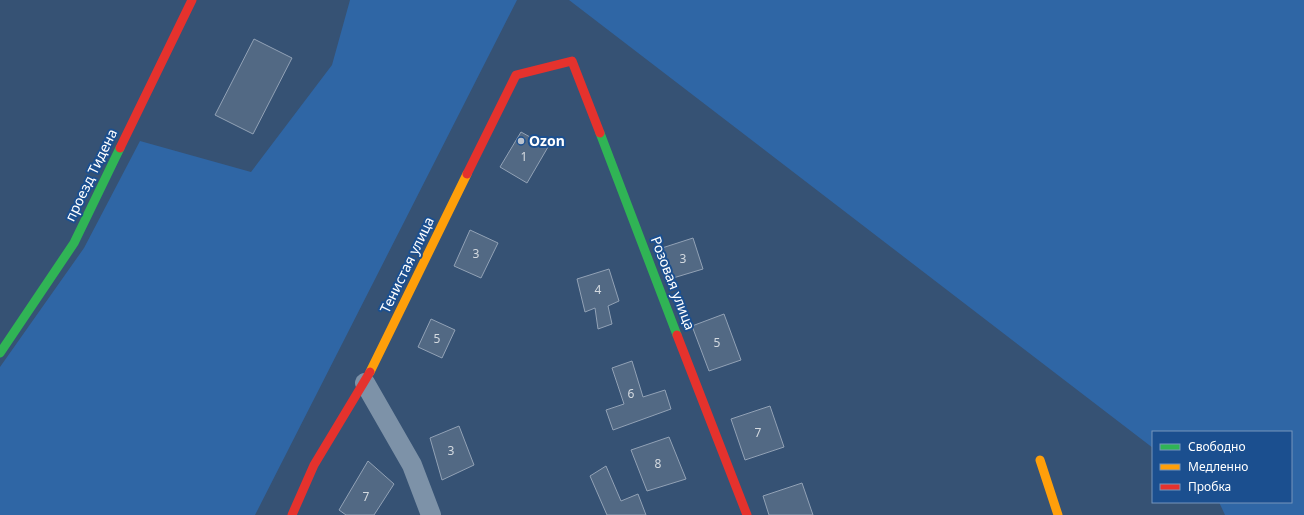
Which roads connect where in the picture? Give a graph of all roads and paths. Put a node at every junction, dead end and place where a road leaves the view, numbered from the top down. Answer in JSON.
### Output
{"nodes":[{"id":1,"x":192,"y":0,"type":"edge"},
{"id":2,"x":572,"y":61,"type":"joint"},
{"id":3,"x":0,"y":353,"type":"edge"},
{"id":4,"x":365,"y":383,"type":"junction"},
{"id":5,"x":1040,"y":460,"type":"dead end"},
{"id":6,"x":292,"y":515,"type":"edge"},
{"id":7,"x":431,"y":515,"type":"edge"},
{"id":8,"x":747,"y":515,"type":"edge"},
{"id":9,"x":1058,"y":515,"type":"edge"}],
"edges":[{"from":1,"to":3,"type":"street","name":"проезд Тидена"},
{"from":2,"to":4,"type":"street","name":"Тенистая улица"},
{"from":2,"to":8,"type":"street","name":"Розовая улица"},
{"from":4,"to":6,"type":"street","name":"Тенистая улица"},
{"from":4,"to":7,"type":"street"},
{"from":5,"to":9,"type":"street"}]}
